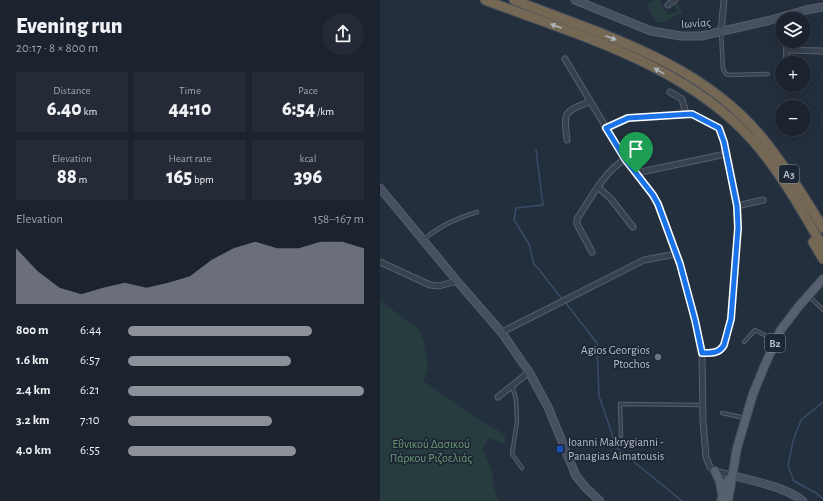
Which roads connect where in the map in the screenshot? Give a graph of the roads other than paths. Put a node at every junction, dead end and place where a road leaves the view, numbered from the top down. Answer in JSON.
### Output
{"nodes":[{"id":1,"x":484,"y":0,"type":"edge"},
{"id":2,"x":514,"y":0,"type":"edge"},
{"id":3,"x":575,"y":0,"type":"edge"},
{"id":4,"x":675,"y":0,"type":"edge"},
{"id":5,"x":724,"y":0,"type":"edge"},
{"id":6,"x":668,"y":5,"type":"dead end"},
{"id":7,"x":823,"y":6,"type":"edge"},
{"id":8,"x":803,"y":12,"type":"edge"},
{"id":9,"x":775,"y":19,"type":"edge"},
{"id":10,"x":721,"y":32,"type":"junction"},
{"id":11,"x":787,"y":50,"type":"joint"},
{"id":12,"x":823,"y":51,"type":"edge"},
{"id":13,"x":787,"y":56,"type":"edge"},
{"id":14,"x":565,"y":59,"type":"dead end"},
{"id":15,"x":768,"y":74,"type":"dead end"},
{"id":16,"x":699,"y":81,"type":"junction"},
{"id":17,"x":693,"y":89,"type":"junction"},
{"id":18,"x":670,"y":92,"type":"dead end"},
{"id":19,"x":589,"y":102,"type":"junction"},
{"id":20,"x":686,"y":114,"type":"junction"},
{"id":21,"x":606,"y":128,"type":"junction"},
{"id":22,"x":567,"y":140,"type":"dead end"},
{"id":23,"x":726,"y":154,"type":"junction"},
{"id":24,"x":625,"y":159,"type":"junction"},
{"id":25,"x":636,"y":173,"type":"junction"},
{"id":26,"x":598,"y":187,"type":"junction"},
{"id":27,"x":380,"y":188,"type":"edge"},
{"id":28,"x":763,"y":200,"type":"dead end"},
{"id":29,"x":737,"y":206,"type":"junction"},
{"id":30,"x":477,"y":212,"type":"dead end"},
{"id":31,"x":823,"y":217,"type":"edge"},
{"id":32,"x":633,"y":227,"type":"dead end"},
{"id":33,"x":823,"y":228,"type":"edge"},
{"id":34,"x":424,"y":240,"type":"junction"},
{"id":35,"x":823,"y":247,"type":"edge"},
{"id":36,"x":592,"y":252,"type":"dead end"},
{"id":37,"x":676,"y":254,"type":"junction"},
{"id":38,"x":823,"y":258,"type":"edge"},
{"id":39,"x":380,"y":262,"type":"edge"},
{"id":40,"x":823,"y":279,"type":"edge"},
{"id":41,"x":457,"y":281,"type":"junction"},
{"id":42,"x":809,"y":295,"type":"junction"},
{"id":43,"x":823,"y":310,"type":"edge"},
{"id":44,"x":502,"y":333,"type":"junction"},
{"id":45,"x":776,"y":341,"type":"junction"},
{"id":46,"x":744,"y":342,"type":"dead end"},
{"id":47,"x":702,"y":353,"type":"junction"},
{"id":48,"x":529,"y":372,"type":"junction"},
{"id":49,"x":512,"y":386,"type":"junction"},
{"id":50,"x":498,"y":397,"type":"dead end"},
{"id":51,"x":703,"y":405,"type":"junction"},
{"id":52,"x":722,"y":413,"type":"dead end"},
{"id":53,"x":745,"y":418,"type":"junction"},
{"id":54,"x":621,"y":436,"type":"dead end"},
{"id":55,"x":522,"y":468,"type":"dead end"},
{"id":56,"x":715,"y":471,"type":"junction"},
{"id":57,"x":731,"y":475,"type":"junction"},
{"id":58,"x":724,"y":499,"type":"edge"},
{"id":59,"x":600,"y":501,"type":"edge"},
{"id":60,"x":803,"y":501,"type":"edge"}],
"edges":[{"from":17,"to":1,"type":"highway","number":"A3","one_way":true},
{"from":2,"to":16,"type":"highway","number":"A3","one_way":true},
{"from":3,"to":10,"type":"main road","name":"Ιωνίας"},
{"from":4,"to":6,"type":"street"},
{"from":5,"to":10,"type":"street"},
{"from":7,"to":8,"type":"main road","name":"Ιωνίας"},
{"from":9,"to":10,"type":"main road","name":"Ιωνίας"},
{"from":10,"to":15,"type":"lane"},
{"from":11,"to":12,"type":"street"},
{"from":11,"to":13,"type":"street"},
{"from":14,"to":19,"type":"street"},
{"from":16,"to":31,"type":"highway"},
{"from":16,"to":33,"type":"highway","number":"A3"},
{"from":17,"to":35,"type":"highway","number":"A3"},
{"from":17,"to":38,"type":"highway"},
{"from":18,"to":20,"type":"street"},
{"from":19,"to":21,"type":"street"},
{"from":19,"to":22,"type":"street"},
{"from":20,"to":21,"type":"street"},
{"from":20,"to":23,"type":"street"},
{"from":21,"to":24,"type":"street"},
{"from":23,"to":25,"type":"street"},
{"from":23,"to":29,"type":"street"},
{"from":24,"to":25,"type":"street"},
{"from":24,"to":26,"type":"street"},
{"from":25,"to":37,"type":"street"},
{"from":26,"to":32,"type":"street"},
{"from":26,"to":36,"type":"street"},
{"from":27,"to":34,"type":"main road"},
{"from":28,"to":29,"type":"street"},
{"from":29,"to":47,"type":"street"},
{"from":30,"to":34,"type":"lane"},
{"from":34,"to":41,"type":"main road"},
{"from":37,"to":44,"type":"street"},
{"from":37,"to":47,"type":"street"},
{"from":39,"to":41,"type":"street"},
{"from":40,"to":42,"type":"main road","number":"B2"},
{"from":41,"to":44,"type":"main road"},
{"from":42,"to":43,"type":"lane"},
{"from":42,"to":45,"type":"main road","number":"B2"},
{"from":44,"to":48,"type":"main road"},
{"from":45,"to":46,"type":"lane"},
{"from":45,"to":53,"type":"main road","number":"B2"},
{"from":47,"to":51,"type":"street"},
{"from":48,"to":49,"type":"street"},
{"from":48,"to":59,"type":"main road"},
{"from":49,"to":50,"type":"street"},
{"from":49,"to":55,"type":"lane"},
{"from":51,"to":54,"type":"lane"},
{"from":51,"to":56,"type":"street"},
{"from":52,"to":53,"type":"lane"},
{"from":53,"to":57,"type":"main road","number":"B2"},
{"from":56,"to":57,"type":"street"},
{"from":56,"to":58,"type":"main road"},
{"from":57,"to":58,"type":"main road","number":"B2"},
{"from":57,"to":60,"type":"main road"}]}
